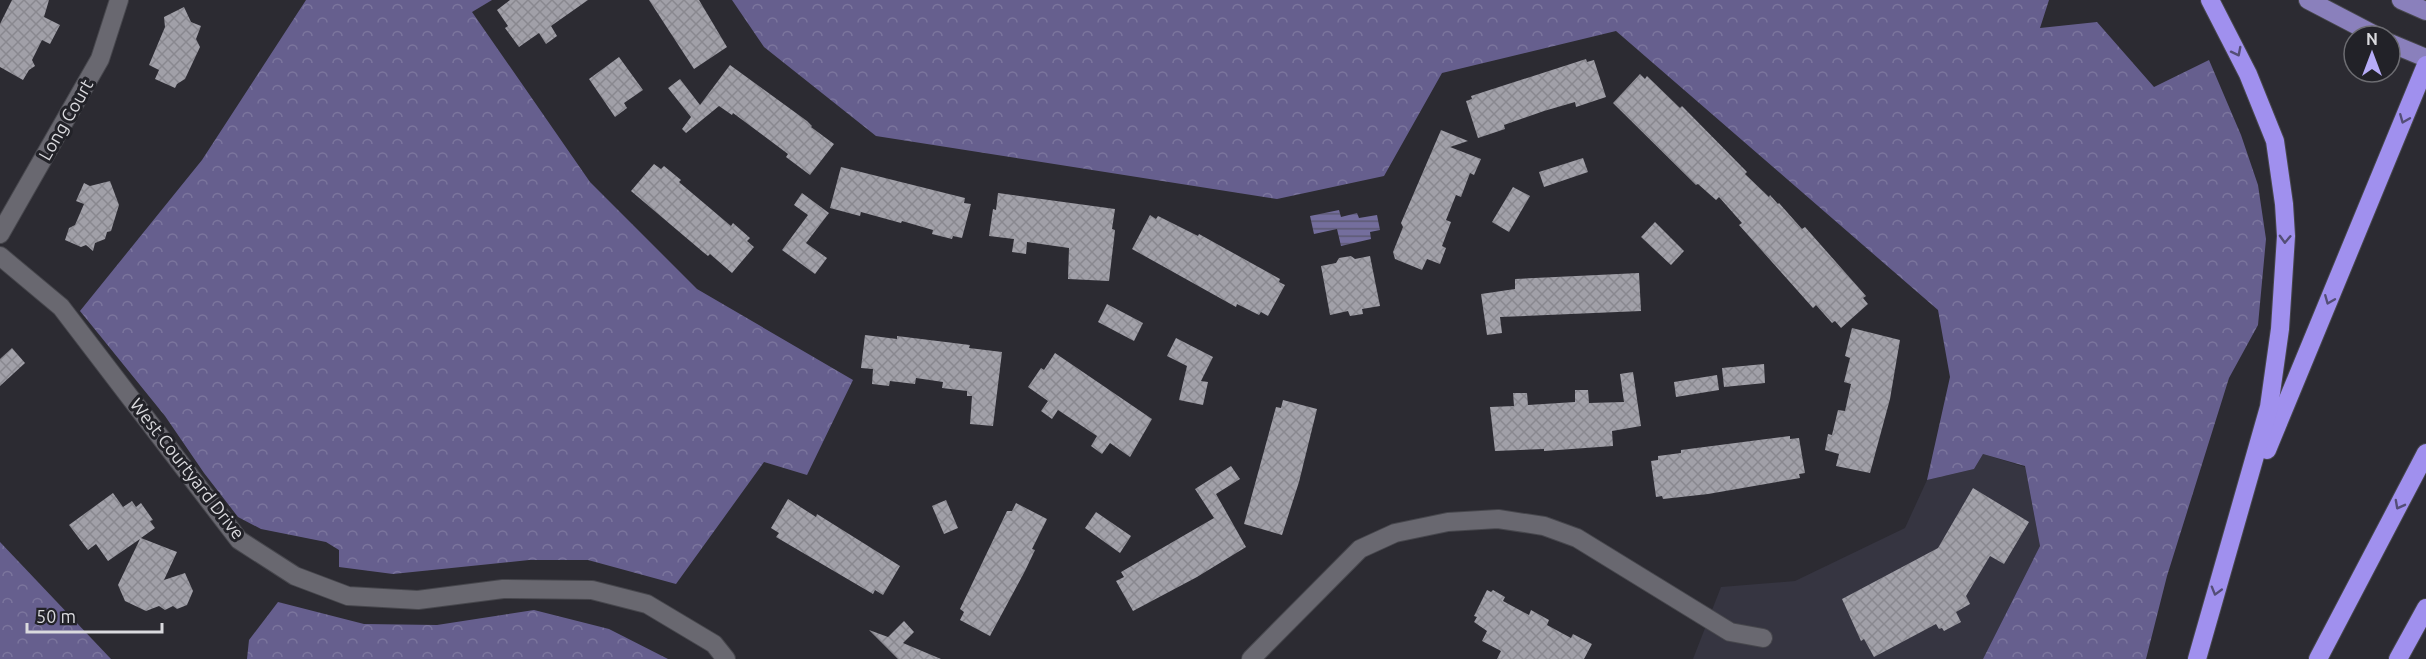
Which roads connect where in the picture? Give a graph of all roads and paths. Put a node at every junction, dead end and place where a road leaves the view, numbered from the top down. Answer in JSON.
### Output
{"nodes":[{"id":1,"x":118,"y":0,"type":"edge"},
{"id":2,"x":2210,"y":0,"type":"edge"},
{"id":3,"x":2308,"y":0,"type":"edge"},
{"id":4,"x":2401,"y":0,"type":"edge"},
{"id":5,"x":2426,"y":11,"type":"edge"},
{"id":6,"x":2355,"y":24,"type":"edge"},
{"id":7,"x":2402,"y":47,"type":"edge"},
{"id":8,"x":2426,"y":58,"type":"edge"},
{"id":9,"x":2426,"y":65,"type":"edge"},
{"id":10,"x":0,"y":234,"type":"edge"},
{"id":11,"x":0,"y":256,"type":"edge"},
{"id":12,"x":2426,"y":453,"type":"edge"},
{"id":13,"x":2232,"y":535,"type":"junction"},
{"id":14,"x":2426,"y":608,"type":"edge"},
{"id":15,"x":1763,"y":638,"type":"dead end"},
{"id":16,"x":726,"y":659,"type":"edge"},
{"id":17,"x":1251,"y":659,"type":"edge"},
{"id":18,"x":2197,"y":659,"type":"edge"},
{"id":19,"x":2318,"y":659,"type":"edge"},
{"id":20,"x":2398,"y":659,"type":"edge"}],
"edges":[{"from":1,"to":10,"type":"street","name":"Long Court"},
{"from":2,"to":13,"type":"highway","one_way":true},
{"from":3,"to":6,"type":"main road"},
{"from":4,"to":5,"type":"main road"},
{"from":7,"to":8,"type":"main road"},
{"from":9,"to":13,"type":"highway","one_way":true},
{"from":11,"to":16,"type":"street","name":"West Courtyard Drive"},
{"from":12,"to":19,"type":"highway","one_way":true},
{"from":13,"to":18,"type":"highway","one_way":true},
{"from":14,"to":20,"type":"highway"},
{"from":15,"to":17,"type":"street"}]}
